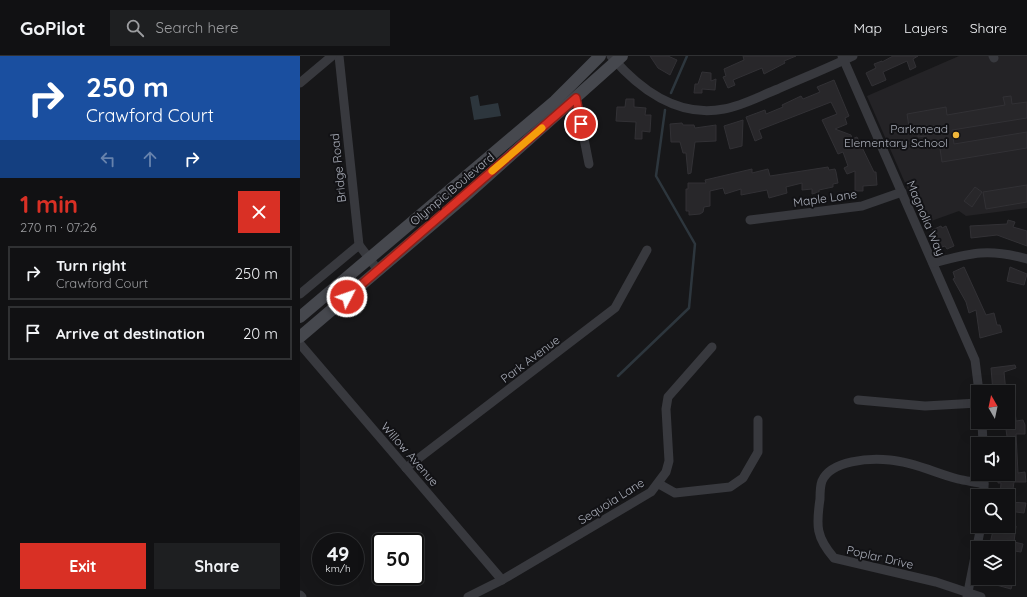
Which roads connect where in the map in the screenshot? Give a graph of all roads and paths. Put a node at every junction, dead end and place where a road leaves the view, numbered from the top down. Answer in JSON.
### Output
{"nodes":[{"id":1,"x":332,"y":56,"type":"edge"},
{"id":2,"x":339,"y":56,"type":"edge"},
{"id":3,"x":600,"y":56,"type":"edge"},
{"id":4,"x":853,"y":56,"type":"edge"},
{"id":5,"x":616,"y":58,"type":"edge"},
{"id":6,"x":843,"y":58,"type":"edge"},
{"id":7,"x":300,"y":83,"type":"edge"},
{"id":8,"x":576,"y":98,"type":"junction"},
{"id":9,"x":589,"y":164,"type":"dead end"},
{"id":10,"x":902,"y":192,"type":"junction"},
{"id":11,"x":750,"y":220,"type":"dead end"},
{"id":12,"x":359,"y":245,"type":"junction"},
{"id":13,"x":647,"y":250,"type":"dead end"},
{"id":14,"x":1027,"y":259,"type":"edge"},
{"id":15,"x":369,"y":260,"type":"junction"},
{"id":16,"x":933,"y":263,"type":"junction"},
{"id":17,"x":378,"y":270,"type":"junction"},
{"id":18,"x":300,"y":294,"type":"edge"},
{"id":19,"x":300,"y":317,"type":"edge"},
{"id":20,"x":300,"y":337,"type":"edge"},
{"id":21,"x":300,"y":344,"type":"edge"},
{"id":22,"x":712,"y":347,"type":"dead end"},
{"id":23,"x":978,"y":385,"type":"edge"},
{"id":24,"x":858,"y":400,"type":"dead end"},
{"id":25,"x":971,"y":403,"type":"edge"},
{"id":26,"x":758,"y":420,"type":"dead end"},
{"id":27,"x":406,"y":468,"type":"junction"},
{"id":28,"x":658,"y":484,"type":"junction"},
{"id":29,"x":984,"y":484,"type":"joint"},
{"id":30,"x":984,"y":489,"type":"edge"},
{"id":31,"x":980,"y":533,"type":"edge"},
{"id":32,"x":502,"y":580,"type":"junction"},
{"id":33,"x":968,"y":595,"type":"edge"},
{"id":34,"x":468,"y":597,"type":"edge"},
{"id":35,"x":981,"y":597,"type":"edge"}],
"edges":[{"from":1,"to":7,"type":"street"},
{"from":2,"to":12,"type":"street","name":"Bridge Road"},
{"from":3,"to":15,"type":"main road","name":"Olympic Boulevard"},
{"from":4,"to":6,"type":"street"},
{"from":5,"to":6,"type":"street"},
{"from":5,"to":8,"type":"main road","name":"Olympic Boulevard"},
{"from":6,"to":10,"type":"street","name":"Magnolia Way"},
{"from":8,"to":9,"type":"street"},
{"from":8,"to":17,"type":"main road","name":"Olympic Boulevard"},
{"from":10,"to":11,"type":"street","name":"Maple Lane"},
{"from":10,"to":16,"type":"street","name":"Magnolia Way"},
{"from":12,"to":15,"type":"street","name":"Bridge Road"},
{"from":12,"to":18,"type":"street"},
{"from":13,"to":27,"type":"street","name":"Park Avenue"},
{"from":14,"to":16,"type":"street"},
{"from":15,"to":17,"type":"street","name":"Bridge Road"},
{"from":15,"to":19,"type":"main road","name":"Olympic Boulevard"},
{"from":16,"to":23,"type":"street","name":"Magnolia Way"},
{"from":17,"to":20,"type":"main road","name":"Olympic Boulevard"},
{"from":21,"to":27,"type":"street","name":"Willow Avenue"},
{"from":22,"to":28,"type":"street","name":"Sequoia Lane"},
{"from":24,"to":25,"type":"street"},
{"from":26,"to":28,"type":"street"},
{"from":27,"to":32,"type":"street","name":"Willow Avenue"},
{"from":28,"to":32,"type":"street","name":"Sequoia Lane"},
{"from":29,"to":30,"type":"street"},
{"from":29,"to":33,"type":"street","name":"Poplar Drive"},
{"from":31,"to":33,"type":"street"},
{"from":32,"to":34,"type":"street","name":"Sequoia Lane"},
{"from":33,"to":35,"type":"street","name":"Poplar Drive"}]}
